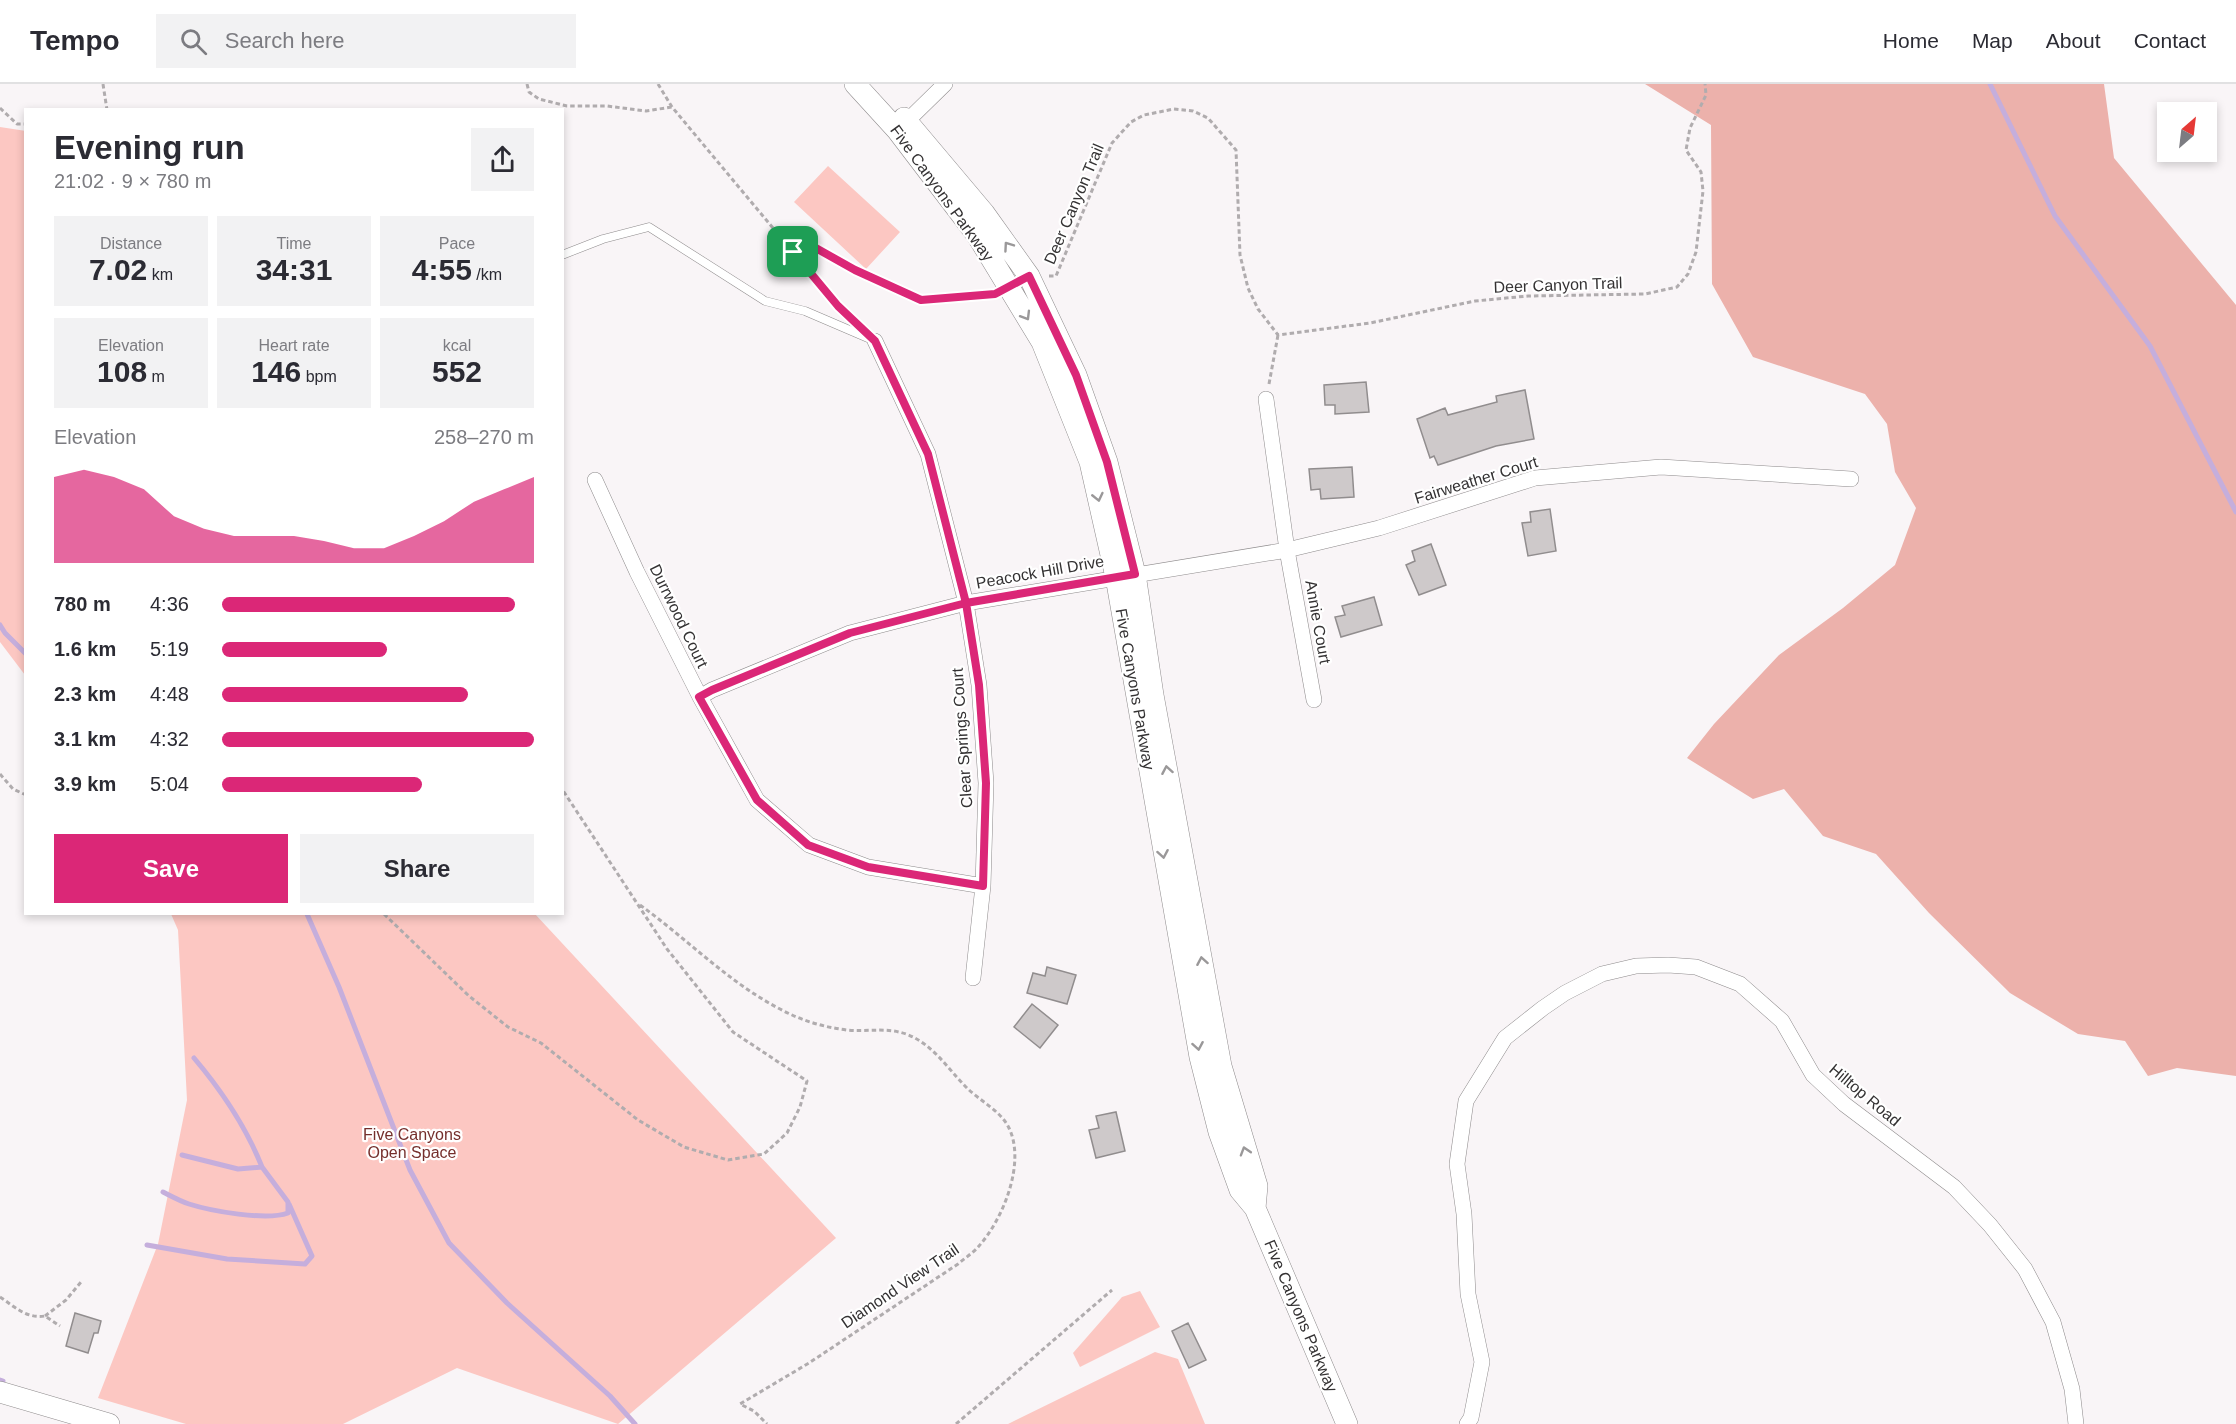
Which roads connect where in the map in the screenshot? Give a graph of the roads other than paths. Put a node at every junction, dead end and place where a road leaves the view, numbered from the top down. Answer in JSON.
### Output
{"nodes":[{"id":1,"x":855,"y":84,"type":"edge"},
{"id":2,"x":871,"y":84,"type":"edge"},
{"id":3,"x":945,"y":84,"type":"edge"},
{"id":4,"x":902,"y":126,"type":"junction"},
{"id":5,"x":564,"y":254,"type":"edge"},
{"id":6,"x":875,"y":341,"type":"joint"},
{"id":7,"x":1266,"y":399,"type":"road end"},
{"id":8,"x":1851,"y":479,"type":"dead end"},
{"id":9,"x":595,"y":480,"type":"dead end"},
{"id":10,"x":1287,"y":550,"type":"junction"},
{"id":11,"x":1125,"y":575,"type":"junction"},
{"id":12,"x":966,"y":603,"type":"junction"},
{"id":13,"x":699,"y":697,"type":"junction"},
{"id":14,"x":1314,"y":700,"type":"dead end"},
{"id":15,"x":983,"y":886,"type":"junction"},
{"id":16,"x":973,"y":978,"type":"dead end"},
{"id":17,"x":0,"y":1392,"type":"edge"},
{"id":18,"x":109,"y":1424,"type":"edge"},
{"id":19,"x":1347,"y":1424,"type":"edge"},
{"id":20,"x":1467,"y":1424,"type":"edge"},
{"id":21,"x":2076,"y":1424,"type":"edge"}],
"edges":[{"from":1,"to":4,"type":"main road","name":"Five Canyons Parkway"},
{"from":2,"to":4,"type":"main road","name":"Five Canyons Parkway"},
{"from":3,"to":4,"type":"street"},
{"from":4,"to":11,"type":"main road","name":"Five Canyons Parkway","one_way":true},
{"from":11,"to":4,"type":"main road","name":"Five Canyons Parkway","one_way":true},
{"from":5,"to":6,"type":"lane"},
{"from":6,"to":12,"type":"street","name":"Clear Springs Court"},
{"from":7,"to":10,"type":"street","name":"Annie Court"},
{"from":8,"to":10,"type":"street","name":"Fairweather Court"},
{"from":9,"to":13,"type":"street","name":"Durrwood Court"},
{"from":10,"to":11,"type":"street","name":"Fairweather Court"},
{"from":10,"to":14,"type":"street","name":"Annie Court"},
{"from":11,"to":12,"type":"street","name":"Peacock Hill Drive"},
{"from":11,"to":19,"type":"main road","name":"Five Canyons Parkway"},
{"from":12,"to":13,"type":"street","name":"Peacock Hill Drive"},
{"from":12,"to":15,"type":"street","name":"Clear Springs Court"},
{"from":13,"to":15,"type":"street","name":"Durrwood Court"},
{"from":15,"to":16,"type":"street","name":"Clear Springs Court"},
{"from":17,"to":18,"type":"main road"},
{"from":20,"to":21,"type":"street","name":"Hilltop Road"}]}
